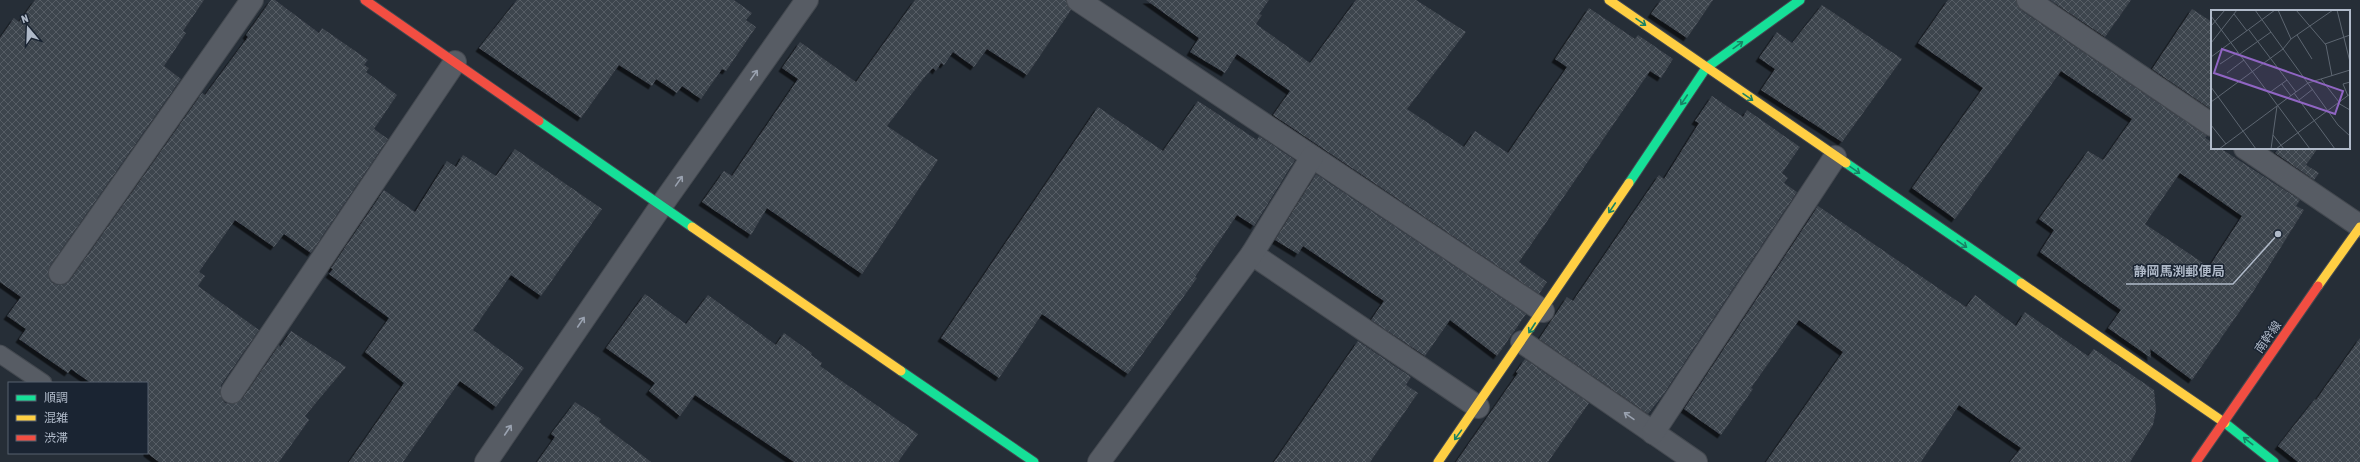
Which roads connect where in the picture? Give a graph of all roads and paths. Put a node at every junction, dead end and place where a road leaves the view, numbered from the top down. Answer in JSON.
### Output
{"nodes":[{"id":1,"x":252,"y":0,"type":"edge"},
{"id":2,"x":365,"y":0,"type":"edge"},
{"id":3,"x":807,"y":0,"type":"edge"},
{"id":4,"x":1078,"y":0,"type":"edge"},
{"id":5,"x":1609,"y":0,"type":"edge"},
{"id":6,"x":1800,"y":0,"type":"edge"},
{"id":7,"x":2028,"y":0,"type":"edge"},
{"id":8,"x":455,"y":62,"type":"junction"},
{"id":9,"x":1706,"y":68,"type":"junction"},
{"id":10,"x":2211,"y":125,"type":"edge"},
{"id":11,"x":2246,"y":149,"type":"edge"},
{"id":12,"x":1312,"y":157,"type":"junction"},
{"id":13,"x":1835,"y":157,"type":"junction"},
{"id":14,"x":660,"y":206,"type":"junction"},
{"id":15,"x":2358,"y":234,"type":"edge"},
{"id":16,"x":1252,"y":254,"type":"junction"},
{"id":17,"x":60,"y":272,"type":"dead end"},
{"id":18,"x":1543,"y":311,"type":"junction"},
{"id":19,"x":1522,"y":342,"type":"junction"},
{"id":20,"x":0,"y":354,"type":"edge"},
{"id":21,"x":42,"y":382,"type":"edge"},
{"id":22,"x":232,"y":392,"type":"dead end"},
{"id":23,"x":1478,"y":407,"type":"junction"},
{"id":24,"x":2223,"y":421,"type":"junction"},
{"id":25,"x":1653,"y":433,"type":"junction"},
{"id":26,"x":486,"y":462,"type":"edge"},
{"id":27,"x":1034,"y":462,"type":"edge"},
{"id":28,"x":1099,"y":462,"type":"edge"},
{"id":29,"x":1438,"y":462,"type":"edge"},
{"id":30,"x":1696,"y":462,"type":"edge"},
{"id":31,"x":2196,"y":462,"type":"edge"},
{"id":32,"x":2274,"y":462,"type":"edge"}],
"edges":[{"from":1,"to":17,"type":"street"},
{"from":2,"to":8,"type":"street"},
{"from":14,"to":3,"type":"street","one_way":true},
{"from":4,"to":12,"type":"street"},
{"from":5,"to":9,"type":"street","one_way":true},
{"from":9,"to":6,"type":"street","one_way":true},
{"from":7,"to":10,"type":"street"},
{"from":8,"to":14,"type":"street"},
{"from":8,"to":22,"type":"street"},
{"from":9,"to":13,"type":"street","one_way":true},
{"from":9,"to":18,"type":"street","one_way":true},
{"from":11,"to":15,"type":"street"},
{"from":12,"to":16,"type":"street"},
{"from":12,"to":18,"type":"street"},
{"from":13,"to":24,"type":"street","one_way":true},
{"from":13,"to":25,"type":"street"},
{"from":26,"to":14,"type":"street","one_way":true},
{"from":14,"to":27,"type":"street"},
{"from":15,"to":24,"type":"street","name":"南幹線"},
{"from":16,"to":23,"type":"street"},
{"from":16,"to":28,"type":"street"},
{"from":18,"to":19,"type":"street","one_way":true},
{"from":19,"to":23,"type":"street"},
{"from":25,"to":19,"type":"street","one_way":true},
{"from":20,"to":21,"type":"lane"},
{"from":23,"to":29,"type":"street","one_way":true},
{"from":24,"to":31,"type":"street","name":"南幹線"},
{"from":32,"to":24,"type":"street","one_way":true},
{"from":25,"to":30,"type":"street"}]}
